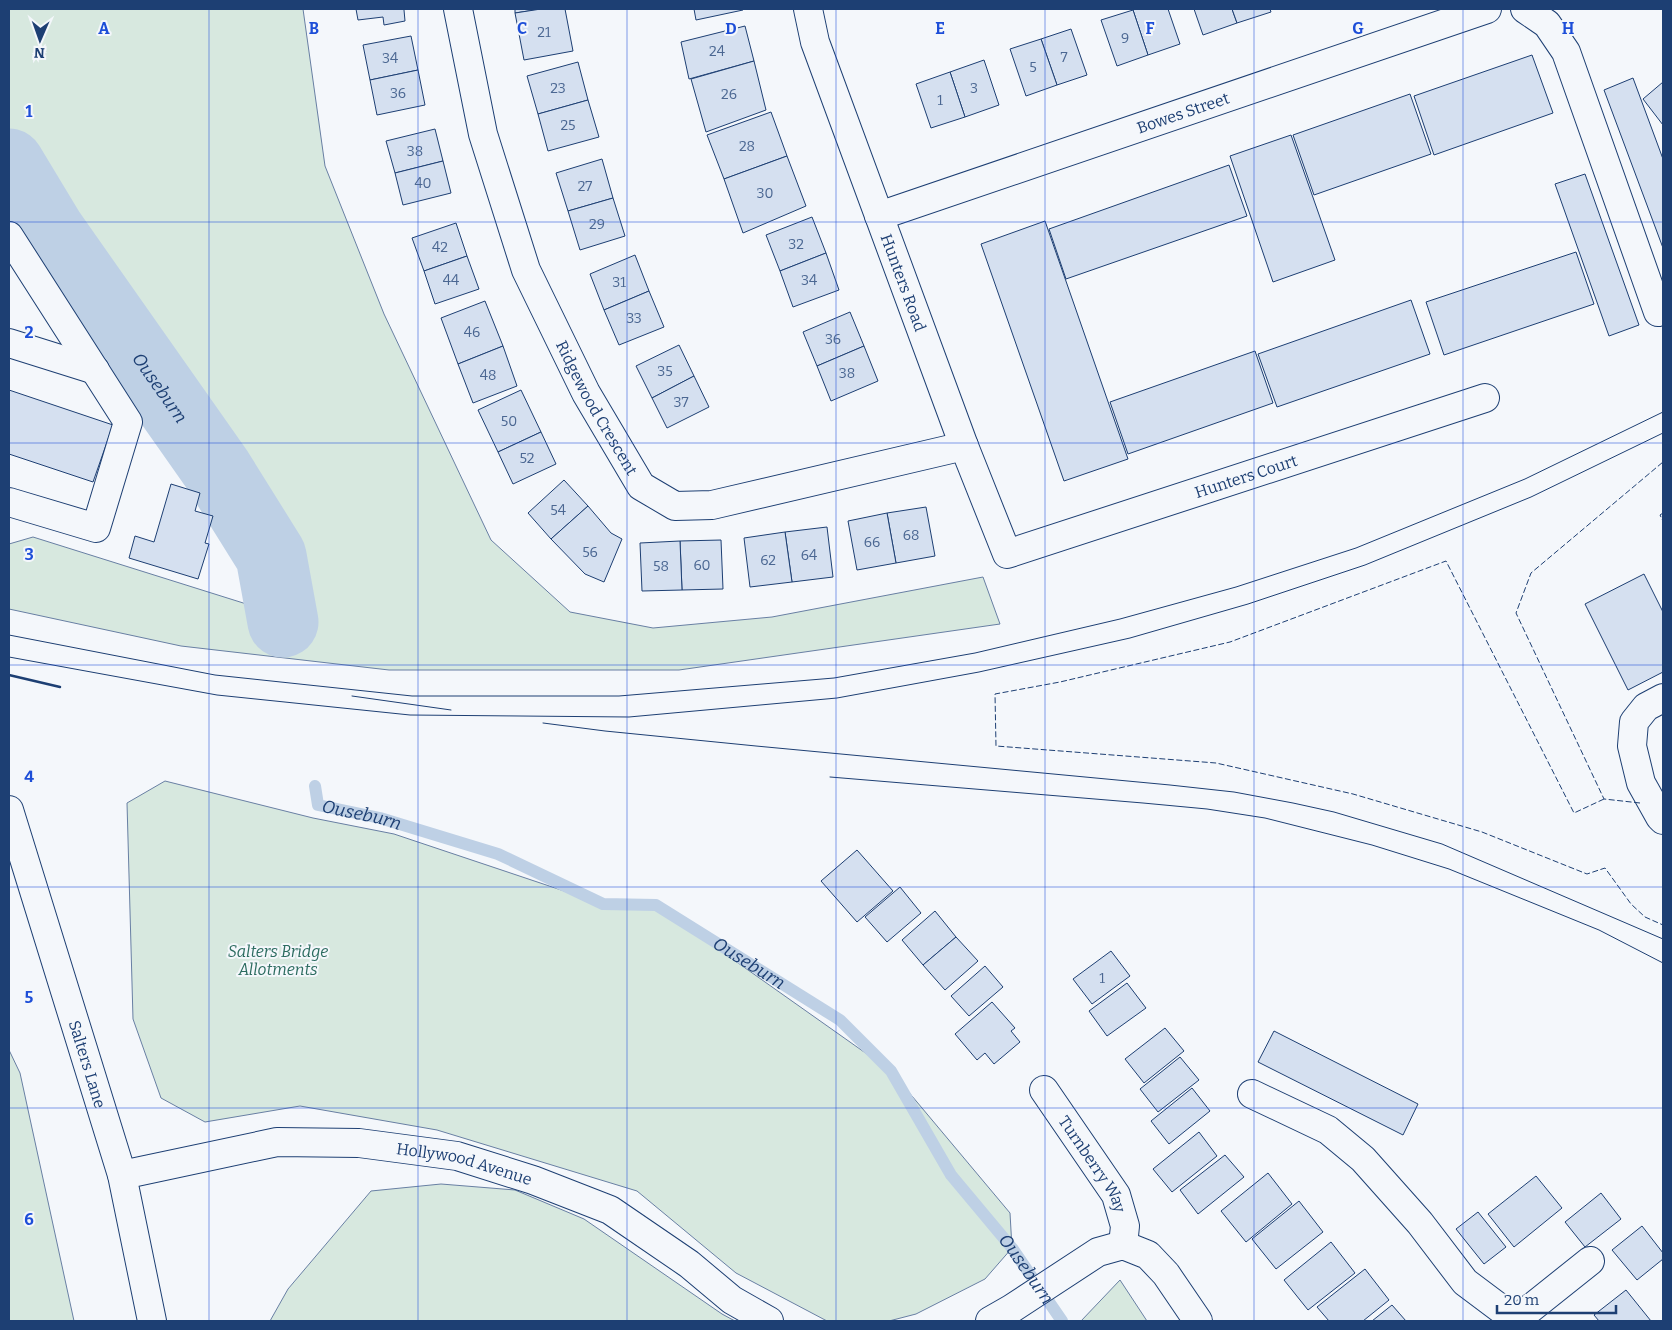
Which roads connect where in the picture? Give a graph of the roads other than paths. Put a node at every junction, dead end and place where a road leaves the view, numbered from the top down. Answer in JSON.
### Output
{"nodes":[{"id":1,"x":458,"y":9,"type":"edge"},
{"id":2,"x":808,"y":9,"type":"edge"},
{"id":3,"x":1487,"y":9,"type":"edge"},
{"id":4,"x":1525,"y":9,"type":"edge"},
{"id":5,"x":879,"y":216,"type":"junction"},
{"id":6,"x":9,"y":236,"type":"edge"},
{"id":7,"x":1658,"y":312,"type":"dead end"},
{"id":8,"x":9,"y":343,"type":"edge"},
{"id":9,"x":95,"y":370,"type":"junction"},
{"id":10,"x":1485,"y":398,"type":"dead end"},
{"id":11,"x":964,"y":446,"type":"junction"},
{"id":12,"x":9,"y":502,"type":"edge"},
{"id":13,"x":1007,"y":554,"type":"joint"},
{"id":14,"x":1663,"y":698,"type":"edge"},
{"id":15,"x":9,"y":810,"type":"edge"},
{"id":16,"x":1663,"y":820,"type":"edge"},
{"id":17,"x":1044,"y":1090,"type":"dead end"},
{"id":18,"x":1252,"y":1094,"type":"dead end"},
{"id":19,"x":122,"y":1175,"type":"junction"},
{"id":20,"x":1123,"y":1245,"type":"junction"},
{"id":21,"x":1590,"y":1261,"type":"dead end"},
{"id":22,"x":1000,"y":1315,"type":"edge"},
{"id":23,"x":1517,"y":1320,"type":"edge"},
{"id":24,"x":152,"y":1321,"type":"edge"},
{"id":25,"x":769,"y":1321,"type":"edge"},
{"id":26,"x":1198,"y":1321,"type":"edge"}],
"edges":[{"from":1,"to":11,"type":"street","name":"Ridgewood Crescent"},
{"from":2,"to":5,"type":"street","name":"Hunters Road"},
{"from":3,"to":5,"type":"street","name":"Bowes Street"},
{"from":4,"to":7,"type":"street"},
{"from":5,"to":11,"type":"street","name":"Hunters Road"},
{"from":6,"to":9,"type":"street"},
{"from":8,"to":9,"type":"street"},
{"from":9,"to":12,"type":"street"},
{"from":10,"to":13,"type":"street","name":"Hunters Court"},
{"from":11,"to":13,"type":"street","name":"Hunters Road"},
{"from":14,"to":16,"type":"street"},
{"from":15,"to":19,"type":"street","name":"Salters Lane"},
{"from":17,"to":20,"type":"street","name":"Turnberry Way"},
{"from":18,"to":23,"type":"street"},
{"from":19,"to":24,"type":"street","name":"Salters Lane"},
{"from":19,"to":25,"type":"street","name":"Hollywood Avenue"},
{"from":20,"to":22,"type":"street"},
{"from":20,"to":26,"type":"street"},
{"from":21,"to":23,"type":"street"}]}
